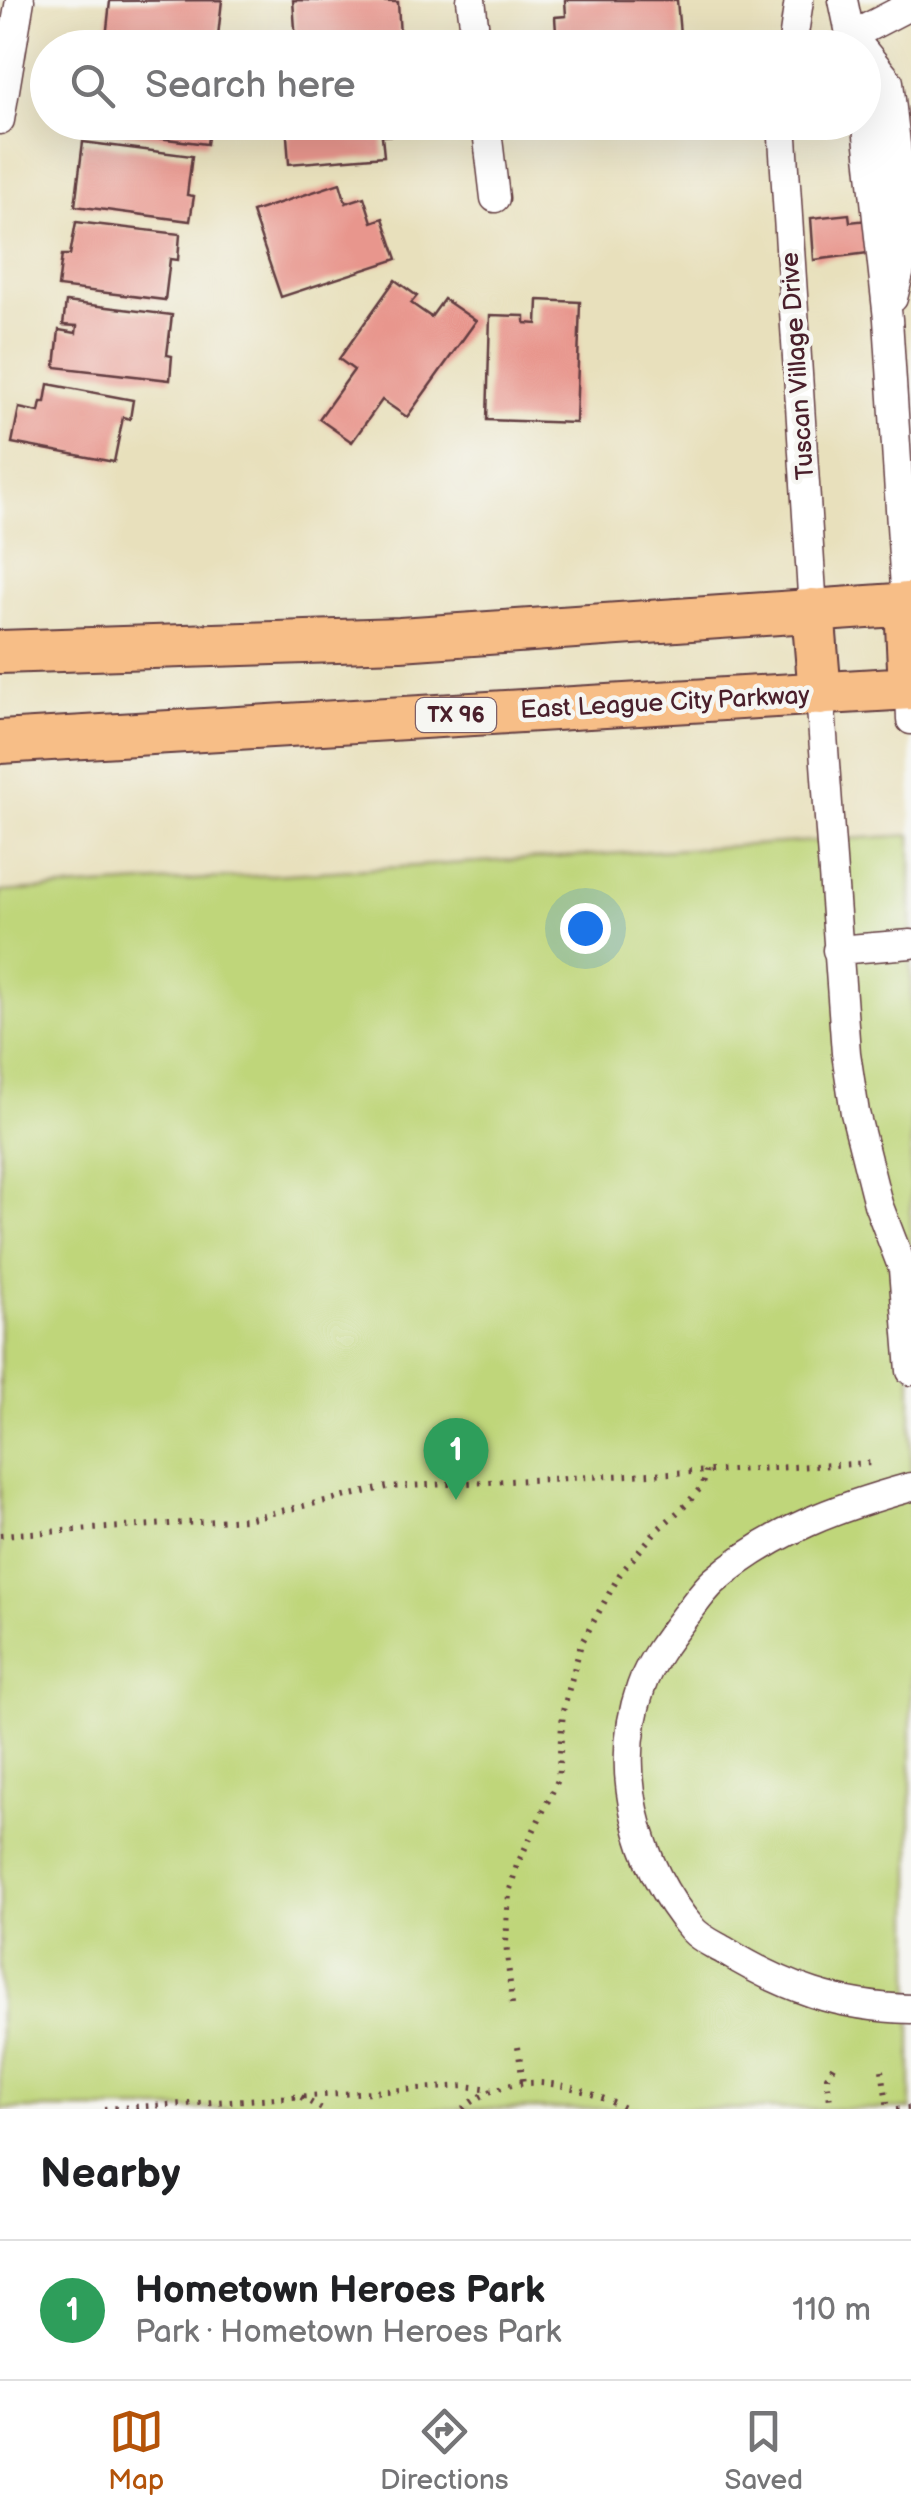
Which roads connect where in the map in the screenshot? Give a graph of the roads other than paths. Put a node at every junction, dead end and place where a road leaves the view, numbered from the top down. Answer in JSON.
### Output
{"nodes":[{"id":1,"x":20,"y":0,"type":"edge"},
{"id":2,"x":471,"y":0,"type":"edge"},
{"id":3,"x":799,"y":0,"type":"edge"},
{"id":4,"x":843,"y":0,"type":"edge"},
{"id":5,"x":911,"y":5,"type":"edge"},
{"id":6,"x":475,"y":30,"type":"edge"},
{"id":7,"x":795,"y":30,"type":"edge"},
{"id":8,"x":852,"y":30,"type":"edge"},
{"id":9,"x":877,"y":30,"type":"edge"},
{"id":10,"x":881,"y":73,"type":"edge"},
{"id":11,"x":0,"y":120,"type":"edge"},
{"id":12,"x":488,"y":140,"type":"edge"},
{"id":13,"x":783,"y":140,"type":"edge"},
{"id":14,"x":868,"y":140,"type":"edge"},
{"id":15,"x":495,"y":198,"type":"dead end"},
{"id":16,"x":888,"y":319,"type":"junction"},
{"id":17,"x":909,"y":604,"type":"edge"},
{"id":18,"x":813,"y":610,"type":"junction"},
{"id":19,"x":0,"y":652,"type":"edge"},
{"id":20,"x":910,"y":688,"type":"edge"},
{"id":21,"x":820,"y":694,"type":"junction"},
{"id":22,"x":911,"y":720,"type":"edge"},
{"id":23,"x":0,"y":742,"type":"edge"},
{"id":24,"x":911,"y":944,"type":"edge"},
{"id":25,"x":838,"y":950,"type":"junction"},
{"id":26,"x":907,"y":1256,"type":"edge"},
{"id":27,"x":911,"y":1371,"type":"edge"},
{"id":28,"x":911,"y":1487,"type":"edge"},
{"id":29,"x":911,"y":2009,"type":"edge"}],
"edges":[{"from":1,"to":11,"type":"street"},
{"from":2,"to":6,"type":"street"},
{"from":3,"to":7,"type":"street"},
{"from":4,"to":8,"type":"street"},
{"from":5,"to":9,"type":"street"},
{"from":10,"to":16,"type":"street"},
{"from":12,"to":15,"type":"street"},
{"from":13,"to":18,"type":"street","name":"Tuscan Village Drive"},
{"from":14,"to":16,"type":"street"},
{"from":16,"to":17,"type":"street"},
{"from":17,"to":18,"type":"main road"},
{"from":17,"to":20,"type":"main road"},
{"from":18,"to":19,"type":"main road"},
{"from":18,"to":21,"type":"main road"},
{"from":20,"to":21,"type":"main road","name":"East League City Parkway","number":"TX 96"},
{"from":20,"to":22,"type":"street"},
{"from":21,"to":23,"type":"main road","name":"East League City Parkway","number":"TX 96"},
{"from":21,"to":25,"type":"street"},
{"from":24,"to":25,"type":"street"},
{"from":25,"to":26,"type":"street"},
{"from":26,"to":27,"type":"street"},
{"from":28,"to":29,"type":"street"}]}
